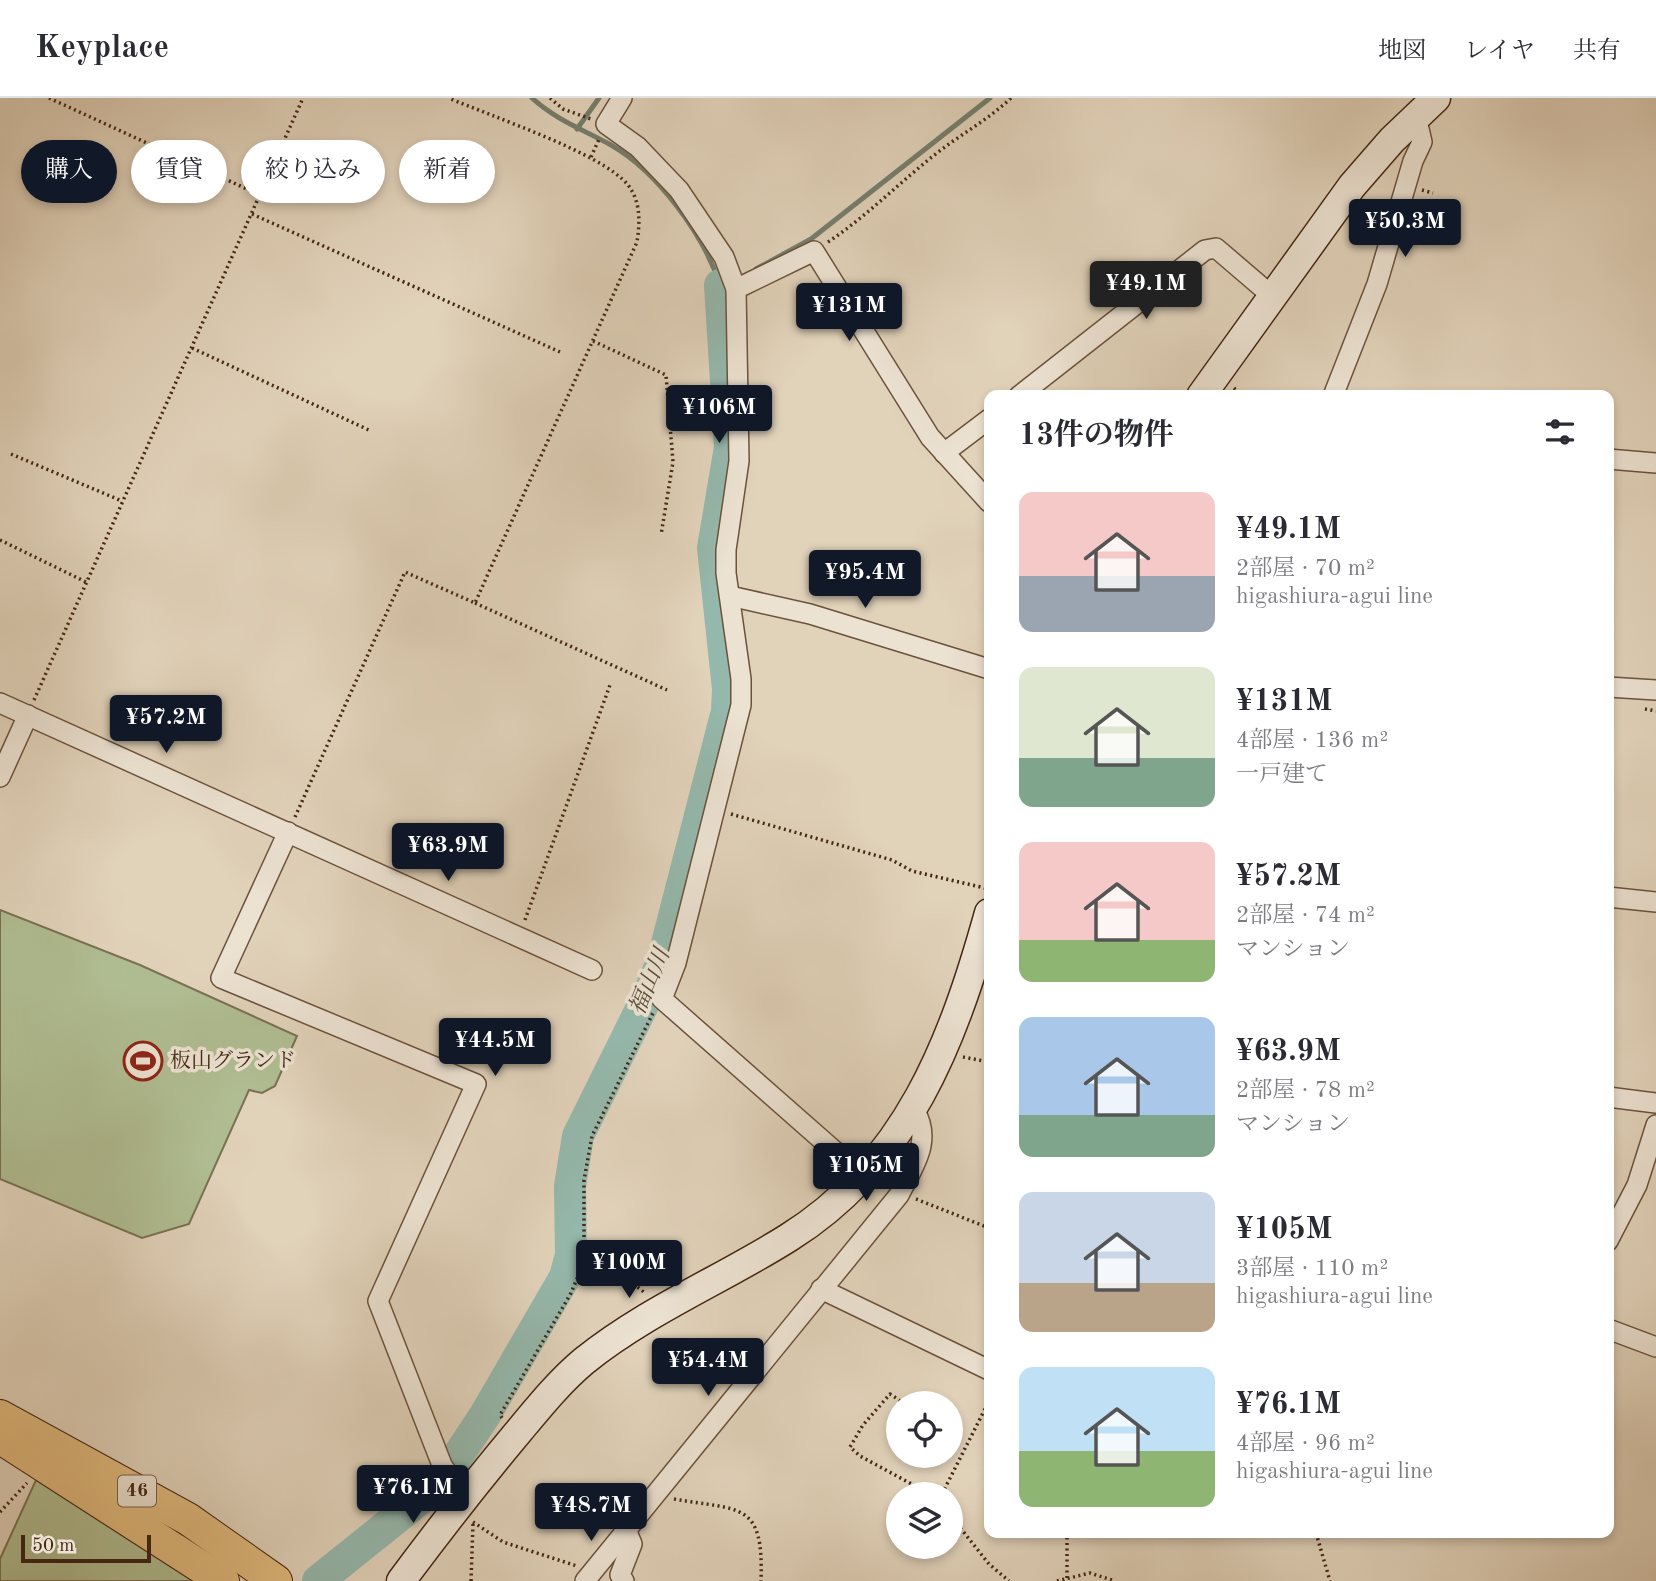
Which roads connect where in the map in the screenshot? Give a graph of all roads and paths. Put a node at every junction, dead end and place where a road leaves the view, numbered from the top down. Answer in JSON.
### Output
{"nodes":[{"id":1,"x":49,"y":98,"type":"edge"},
{"id":2,"x":303,"y":98,"type":"edge"},
{"id":3,"x":449,"y":98,"type":"edge"},
{"id":4,"x":550,"y":98,"type":"edge"},
{"id":5,"x":622,"y":98,"type":"edge"},
{"id":6,"x":1011,"y":98,"type":"edge"},
{"id":7,"x":1426,"y":107,"type":"edge"},
{"id":8,"x":606,"y":124,"type":"junction"},
{"id":9,"x":284,"y":140,"type":"edge"},
{"id":10,"x":241,"y":186,"type":"edge"},
{"id":11,"x":256,"y":203,"type":"edge"},
{"id":12,"x":251,"y":214,"type":"junction"},
{"id":13,"x":814,"y":251,"type":"junction"},
{"id":14,"x":736,"y":289,"type":"junction"},
{"id":15,"x":1272,"y":296,"type":"junction"},
{"id":16,"x":593,"y":341,"type":"junction"},
{"id":17,"x":191,"y":347,"type":"junction"},
{"id":18,"x":560,"y":352,"type":"dead end"},
{"id":19,"x":1027,"y":390,"type":"edge"},
{"id":20,"x":1205,"y":390,"type":"edge"},
{"id":21,"x":1335,"y":390,"type":"edge"},
{"id":22,"x":984,"y":423,"type":"edge"},
{"id":23,"x":371,"y":431,"type":"dead end"},
{"id":24,"x":944,"y":453,"type":"junction"},
{"id":25,"x":11,"y":454,"type":"dead end"},
{"id":26,"x":1614,"y":459,"type":"edge"},
{"id":27,"x":1656,"y":463,"type":"edge"},
{"id":28,"x":984,"y":497,"type":"edge"},
{"id":29,"x":122,"y":501,"type":"junction"},
{"id":30,"x":662,"y":535,"type":"dead end"},
{"id":31,"x":0,"y":540,"type":"edge"},
{"id":32,"x":86,"y":582,"type":"junction"},
{"id":33,"x":730,"y":596,"type":"junction"},
{"id":34,"x":475,"y":603,"type":"junction"},
{"id":35,"x":984,"y":667,"type":"edge"},
{"id":36,"x":610,"y":685,"type":"dead end"},
{"id":37,"x":1614,"y":688,"type":"edge"},
{"id":38,"x":667,"y":690,"type":"dead end"},
{"id":39,"x":1656,"y":691,"type":"edge"},
{"id":40,"x":0,"y":703,"type":"edge"},
{"id":41,"x":28,"y":716,"type":"junction"},
{"id":42,"x":0,"y":777,"type":"edge"},
{"id":43,"x":716,"y":810,"type":"junction"},
{"id":44,"x":288,"y":832,"type":"junction"},
{"id":45,"x":984,"y":888,"type":"edge"},
{"id":46,"x":1614,"y":898,"type":"edge"},
{"id":47,"x":1656,"y":902,"type":"edge"},
{"id":48,"x":519,"y":937,"type":"junction"},
{"id":49,"x":984,"y":948,"type":"edge"},
{"id":50,"x":592,"y":970,"type":"dead end"},
{"id":51,"x":662,"y":999,"type":"junction"},
{"id":52,"x":1614,"y":1098,"type":"edge"},
{"id":53,"x":1656,"y":1103,"type":"edge"},
{"id":54,"x":914,"y":1109,"type":"junction"},
{"id":55,"x":1656,"y":1125,"type":"edge"},
{"id":56,"x":863,"y":1176,"type":"junction"},
{"id":57,"x":901,"y":1192,"type":"junction"},
{"id":58,"x":984,"y":1226,"type":"edge"},
{"id":59,"x":1614,"y":1229,"type":"edge"},
{"id":60,"x":584,"y":1251,"type":"junction"},
{"id":61,"x":821,"y":1289,"type":"junction"},
{"id":62,"x":658,"y":1312,"type":"junction"},
{"id":63,"x":1614,"y":1331,"type":"edge"},
{"id":64,"x":1656,"y":1347,"type":"edge"},
{"id":65,"x":984,"y":1368,"type":"edge"},
{"id":66,"x":886,"y":1399,"type":"edge"},
{"id":67,"x":984,"y":1411,"type":"edge"},
{"id":68,"x":0,"y":1416,"type":"edge"},
{"id":69,"x":515,"y":1436,"type":"junction"},
{"id":70,"x":0,"y":1437,"type":"edge"},
{"id":71,"x":42,"y":1464,"type":"junction"},
{"id":72,"x":908,"y":1482,"type":"edge"},
{"id":73,"x":948,"y":1482,"type":"edge"},
{"id":74,"x":662,"y":1489,"type":"junction"},
{"id":75,"x":457,"y":1495,"type":"junction"},
{"id":76,"x":0,"y":1512,"type":"edge"},
{"id":77,"x":963,"y":1531,"type":"edge"},
{"id":78,"x":627,"y":1532,"type":"junction"},
{"id":79,"x":1067,"y":1538,"type":"edge"},
{"id":80,"x":1318,"y":1538,"type":"edge"},
{"id":81,"x":272,"y":1578,"type":"edge"},
{"id":82,"x":588,"y":1578,"type":"edge"},
{"id":83,"x":1067,"y":1578,"type":"junction"},
{"id":84,"x":223,"y":1581,"type":"edge"},
{"id":85,"x":401,"y":1581,"type":"edge"},
{"id":86,"x":471,"y":1581,"type":"edge"},
{"id":87,"x":624,"y":1581,"type":"edge"},
{"id":88,"x":761,"y":1581,"type":"edge"},
{"id":89,"x":1009,"y":1581,"type":"edge"},
{"id":90,"x":1057,"y":1581,"type":"edge"},
{"id":91,"x":1115,"y":1581,"type":"edge"},
{"id":92,"x":1331,"y":1581,"type":"edge"}],
"edges":[{"from":1,"to":10,"type":"path"},
{"from":2,"to":9,"type":"path"},
{"from":3,"to":16,"type":"path"},
{"from":4,"to":8,"type":"path"},
{"from":5,"to":8,"type":"street"},
{"from":6,"to":13,"type":"path"},
{"from":7,"to":15,"type":"main road"},
{"from":7,"to":21,"type":"street"},
{"from":8,"to":14,"type":"street"},
{"from":11,"to":12,"type":"path"},
{"from":12,"to":17,"type":"path"},
{"from":12,"to":18,"type":"path"},
{"from":13,"to":14,"type":"street"},
{"from":13,"to":24,"type":"street"},
{"from":14,"to":33,"type":"street"},
{"from":15,"to":19,"type":"street"},
{"from":15,"to":20,"type":"main road"},
{"from":16,"to":30,"type":"path"},
{"from":16,"to":34,"type":"path"},
{"from":17,"to":23,"type":"path"},
{"from":17,"to":29,"type":"path"},
{"from":22,"to":24,"type":"street"},
{"from":24,"to":28,"type":"street"},
{"from":25,"to":29,"type":"path"},
{"from":26,"to":27,"type":"street"},
{"from":29,"to":32,"type":"path"},
{"from":31,"to":32,"type":"path"},
{"from":32,"to":41,"type":"path"},
{"from":33,"to":35,"type":"street"},
{"from":33,"to":43,"type":"street"},
{"from":34,"to":38,"type":"path"},
{"from":34,"to":44,"type":"path"},
{"from":36,"to":48,"type":"path"},
{"from":37,"to":39,"type":"street"},
{"from":40,"to":41,"type":"street"},
{"from":41,"to":42,"type":"street"},
{"from":41,"to":44,"type":"street"},
{"from":43,"to":45,"type":"path"},
{"from":43,"to":51,"type":"street"},
{"from":44,"to":48,"type":"street"},
{"from":44,"to":75,"type":"street"},
{"from":46,"to":47,"type":"street"},
{"from":48,"to":50,"type":"street"},
{"from":49,"to":54,"type":"main road"},
{"from":51,"to":56,"type":"street"},
{"from":51,"to":60,"type":"path"},
{"from":52,"to":53,"type":"street"},
{"from":54,"to":56,"type":"main road"},
{"from":54,"to":57,"type":"street"},
{"from":55,"to":59,"type":"street"},
{"from":56,"to":62,"type":"main road"},
{"from":57,"to":58,"type":"path"},
{"from":57,"to":61,"type":"street"},
{"from":60,"to":62,"type":"path"},
{"from":60,"to":69,"type":"path"},
{"from":61,"to":65,"type":"street"},
{"from":61,"to":74,"type":"street"},
{"from":62,"to":69,"type":"main road"},
{"from":63,"to":64,"type":"street"},
{"from":66,"to":72,"type":"path"},
{"from":67,"to":73,"type":"path"},
{"from":68,"to":81,"type":"main road","number":"46"},
{"from":69,"to":75,"type":"main road"},
{"from":70,"to":71,"type":"main road","number":"46"},
{"from":71,"to":76,"type":"path"},
{"from":71,"to":84,"type":"main road","number":"46"},
{"from":74,"to":78,"type":"street"},
{"from":74,"to":88,"type":"path"},
{"from":75,"to":82,"type":"path"},
{"from":75,"to":85,"type":"main road"},
{"from":75,"to":86,"type":"path"},
{"from":77,"to":89,"type":"path"},
{"from":78,"to":82,"type":"street"},
{"from":78,"to":87,"type":"street"},
{"from":79,"to":83,"type":"path"},
{"from":80,"to":92,"type":"path"},
{"from":83,"to":90,"type":"path"},
{"from":83,"to":91,"type":"path"}]}
